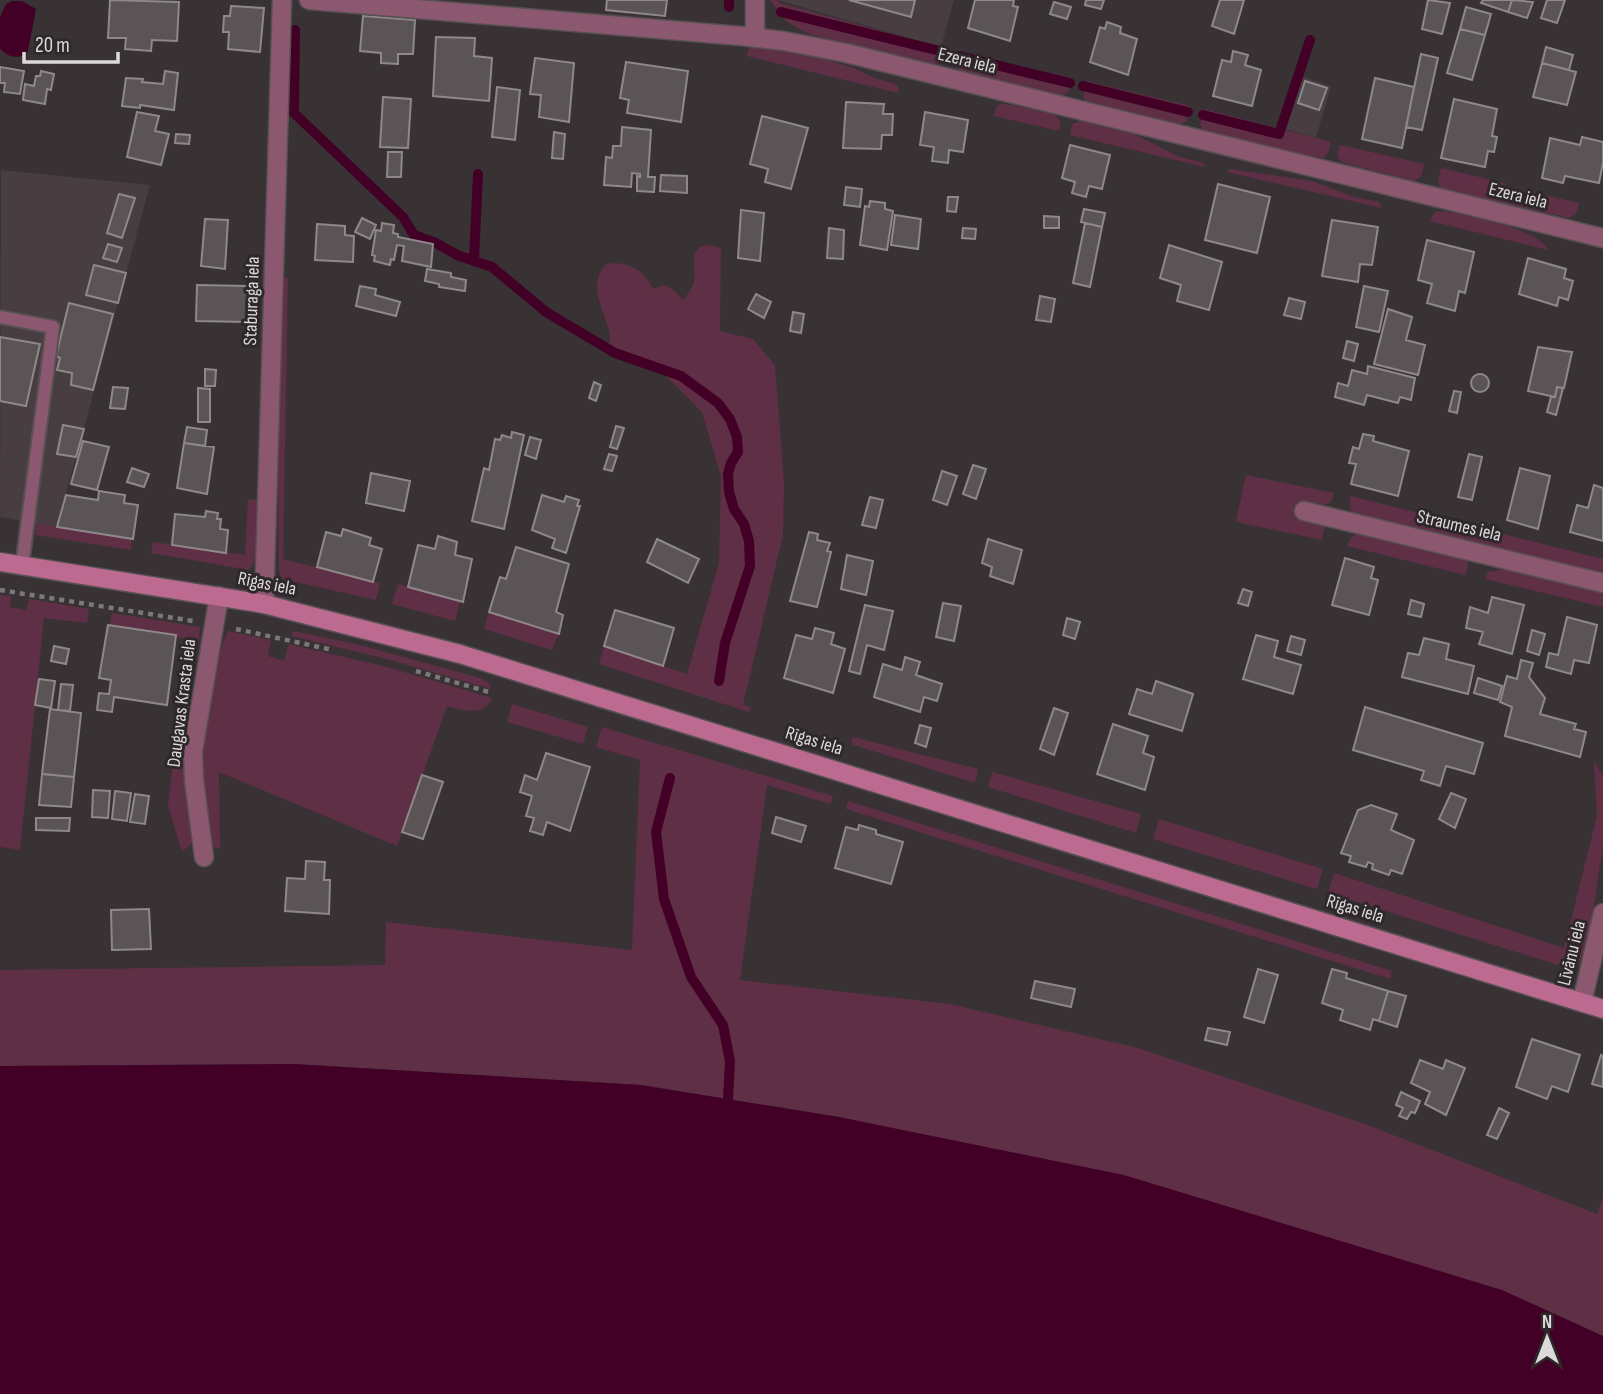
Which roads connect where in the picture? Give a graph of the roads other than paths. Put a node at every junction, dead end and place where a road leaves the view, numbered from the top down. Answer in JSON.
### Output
{"nodes":[{"id":1,"x":282,"y":0,"type":"edge"},
{"id":2,"x":309,"y":0,"type":"edge"},
{"id":3,"x":755,"y":0,"type":"edge"},
{"id":4,"x":755,"y":38,"type":"junction"},
{"id":5,"x":1603,"y":238,"type":"edge"},
{"id":6,"x":0,"y":317,"type":"edge"},
{"id":7,"x":1304,"y":511,"type":"dead end"},
{"id":8,"x":0,"y":562,"type":"edge"},
{"id":9,"x":22,"y":566,"type":"junction"},
{"id":10,"x":1603,"y":583,"type":"edge"},
{"id":11,"x":219,"y":596,"type":"junction"},
{"id":12,"x":264,"y":604,"type":"junction"},
{"id":13,"x":204,"y":857,"type":"dead end"},
{"id":14,"x":1603,"y":913,"type":"edge"},
{"id":15,"x":1582,"y":1002,"type":"junction"},
{"id":16,"x":1603,"y":1009,"type":"edge"}],
"edges":[{"from":1,"to":12,"type":"street","name":"Staburaga iela"},
{"from":2,"to":4,"type":"street","name":"Ezera iela"},
{"from":3,"to":4,"type":"street"},
{"from":4,"to":5,"type":"street","name":"Ezera iela"},
{"from":6,"to":9,"type":"lane"},
{"from":7,"to":10,"type":"street","name":"Straumes iela"},
{"from":8,"to":9,"type":"main road","name":"Rīgas iela"},
{"from":9,"to":11,"type":"main road","name":"Rīgas iela"},
{"from":11,"to":12,"type":"main road","name":"Rīgas iela"},
{"from":11,"to":13,"type":"street","name":"Daugavas Krasta iela"},
{"from":12,"to":15,"type":"main road","name":"Rīgas iela"},
{"from":14,"to":15,"type":"street","name":"Līvānu iela"},
{"from":15,"to":16,"type":"main road","name":"Rīgas iela"}]}
